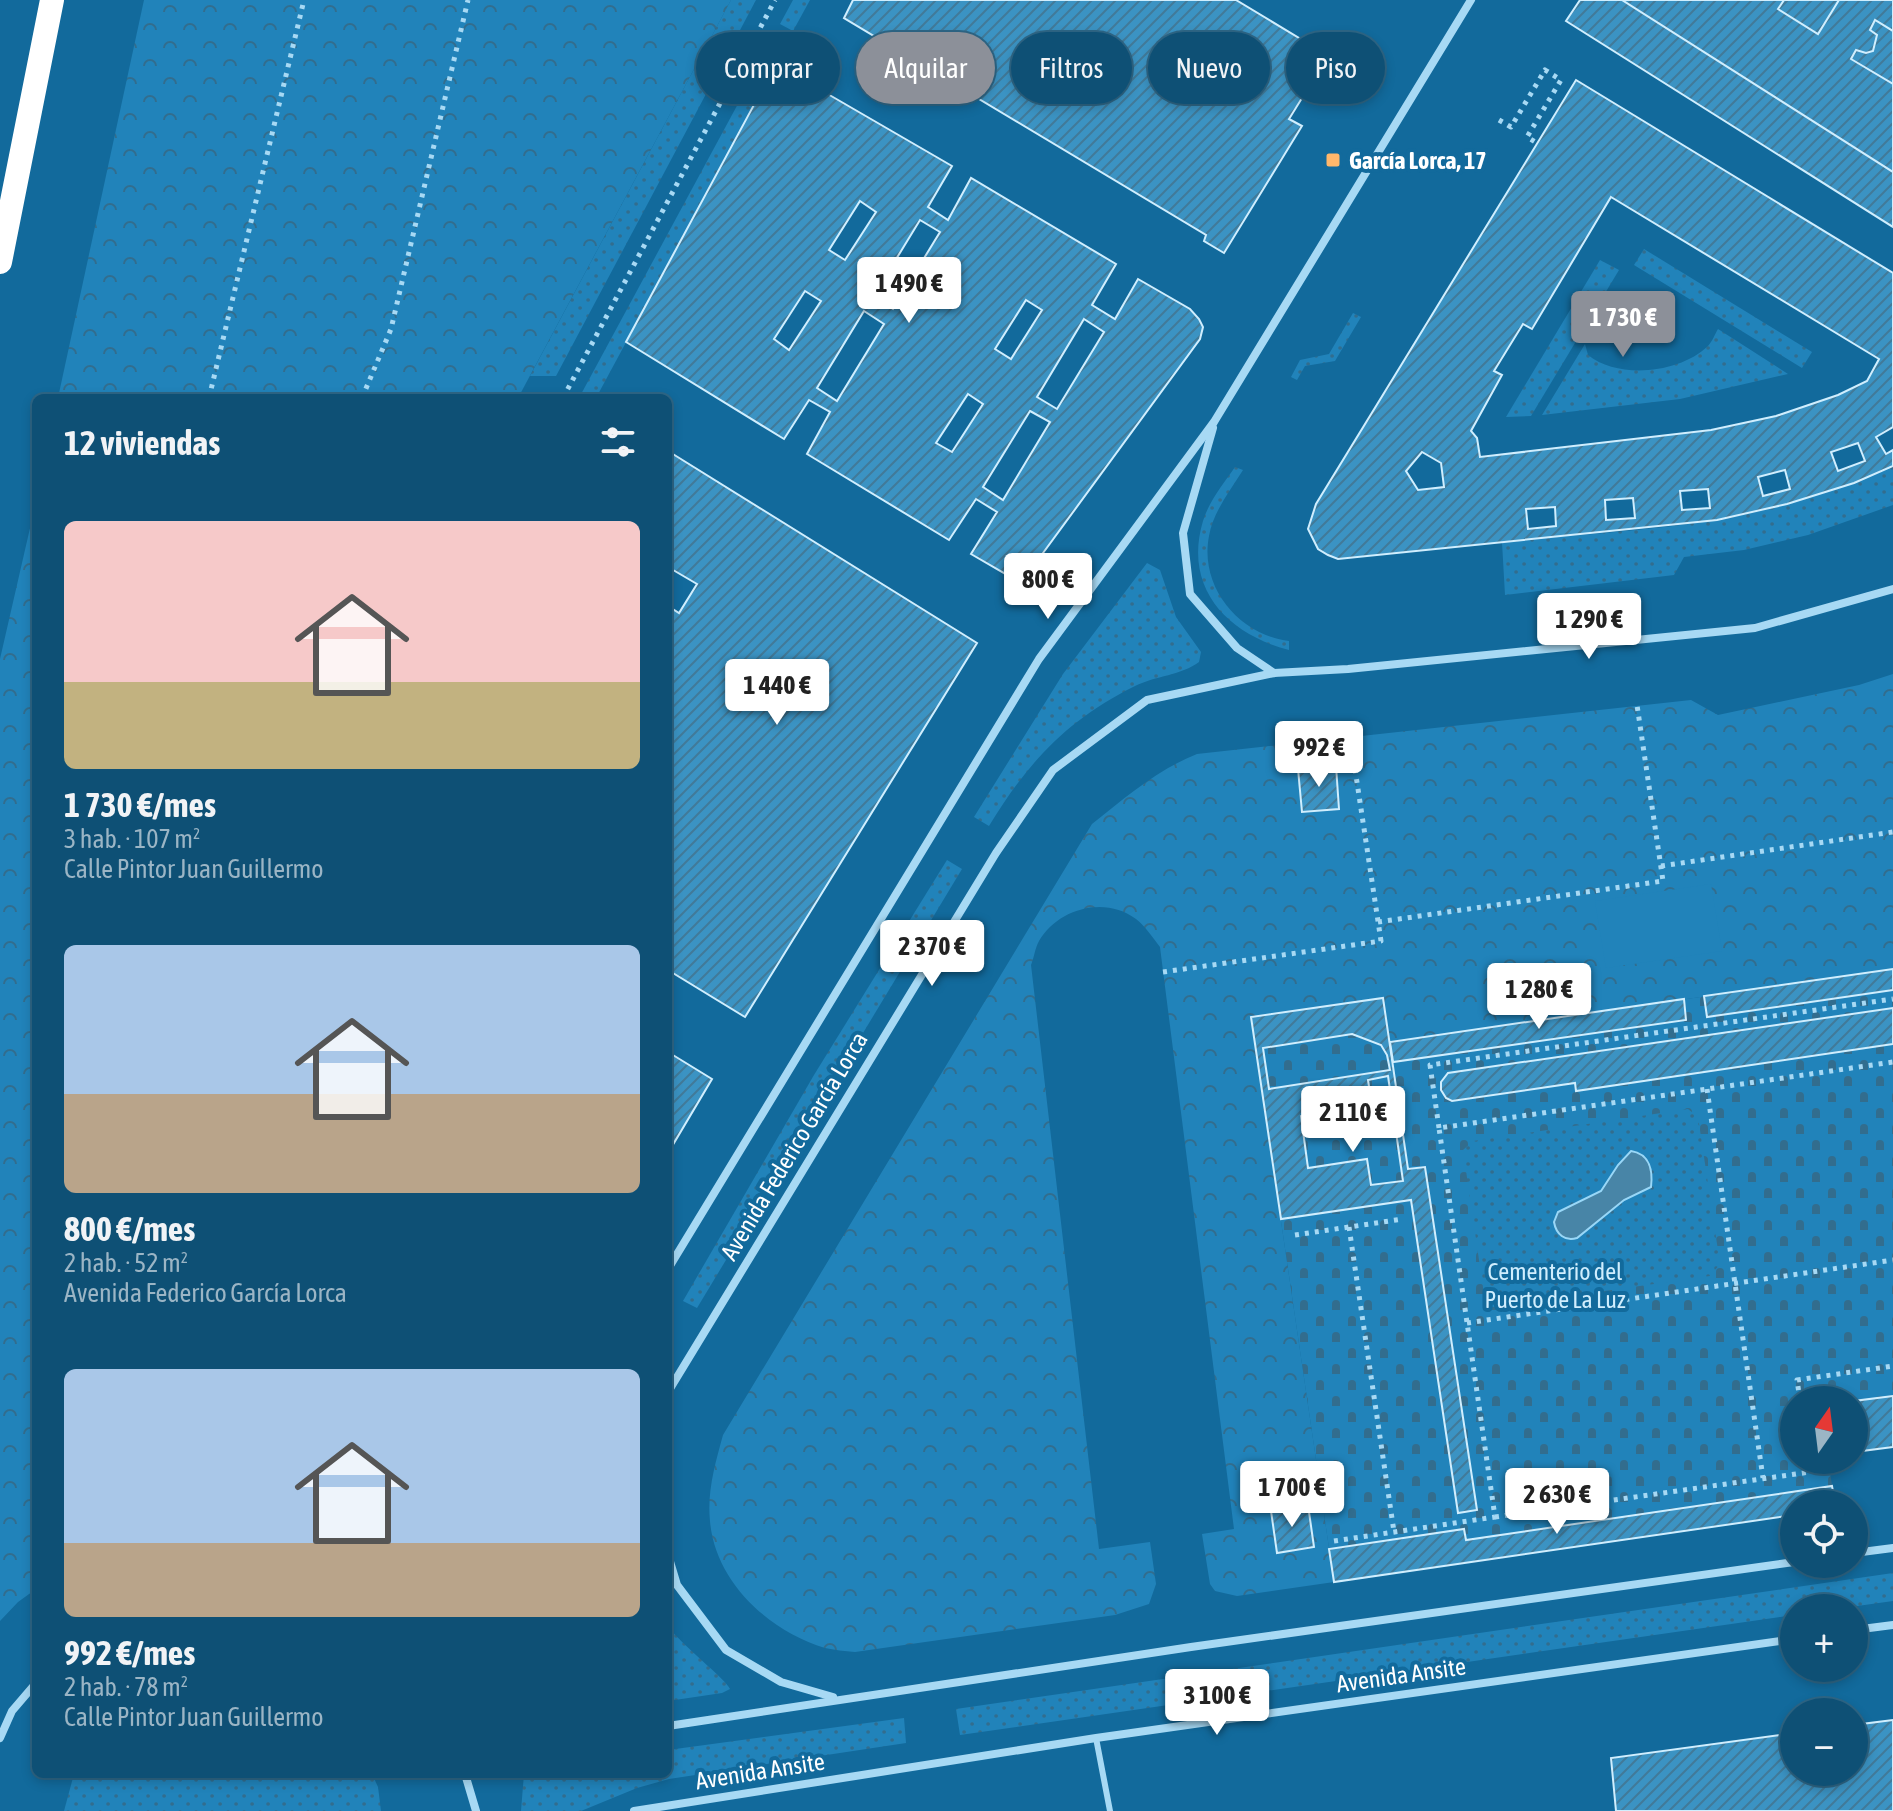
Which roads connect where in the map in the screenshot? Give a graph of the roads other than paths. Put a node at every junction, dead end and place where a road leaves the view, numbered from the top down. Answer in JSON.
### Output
{"nodes":[{"id":1,"x":52,"y":0,"type":"edge"},
{"id":2,"x":1471,"y":0,"type":"edge"},
{"id":3,"x":39,"y":59,"type":"junction"},
{"id":4,"x":0,"y":223,"type":"edge"},
{"id":5,"x":0,"y":262,"type":"edge"},
{"id":6,"x":1214,"y":422,"type":"junction"},
{"id":7,"x":1893,"y":589,"type":"edge"},
{"id":8,"x":1274,"y":673,"type":"junction"},
{"id":9,"x":672,"y":1262,"type":"edge"},
{"id":10,"x":672,"y":1385,"type":"edge"},
{"id":11,"x":1893,"y":1548,"type":"edge"},
{"id":12,"x":1868,"y":1551,"type":"edge"},
{"id":13,"x":1780,"y":1564,"type":"edge"},
{"id":14,"x":672,"y":1568,"type":"edge"},
{"id":15,"x":1893,"y":1625,"type":"edge"},
{"id":16,"x":1868,"y":1628,"type":"edge"},
{"id":17,"x":1780,"y":1641,"type":"edge"},
{"id":18,"x":32,"y":1688,"type":"edge"},
{"id":19,"x":837,"y":1699,"type":"junction"},
{"id":20,"x":672,"y":1725,"type":"edge"},
{"id":21,"x":0,"y":1738,"type":"edge"},
{"id":22,"x":1096,"y":1738,"type":"junction"},
{"id":23,"x":466,"y":1778,"type":"edge"},
{"id":24,"x":476,"y":1811,"type":"edge"},
{"id":25,"x":634,"y":1811,"type":"edge"},
{"id":26,"x":1110,"y":1811,"type":"edge"}],
"edges":[{"from":1,"to":3,"type":"highway"},
{"from":2,"to":6,"type":"street","name":"Avenida Federico García Lorca"},
{"from":3,"to":4,"type":"highway"},
{"from":3,"to":5,"type":"highway"},
{"from":6,"to":8,"type":"street","name":"Avenida Federico García Lorca"},
{"from":6,"to":9,"type":"street","name":"Avenida Federico García Lorca"},
{"from":7,"to":8,"type":"street"},
{"from":8,"to":10,"type":"street","name":"Avenida Federico García Lorca"},
{"from":11,"to":12,"type":"street"},
{"from":13,"to":19,"type":"street"},
{"from":14,"to":19,"type":"street"},
{"from":15,"to":16,"type":"street"},
{"from":17,"to":22,"type":"street","name":"Avenida Ansite"},
{"from":18,"to":21,"type":"street"},
{"from":19,"to":20,"type":"street"},
{"from":22,"to":25,"type":"street","name":"Avenida Ansite"},
{"from":22,"to":26,"type":"lane"},
{"from":23,"to":24,"type":"street"}]}
